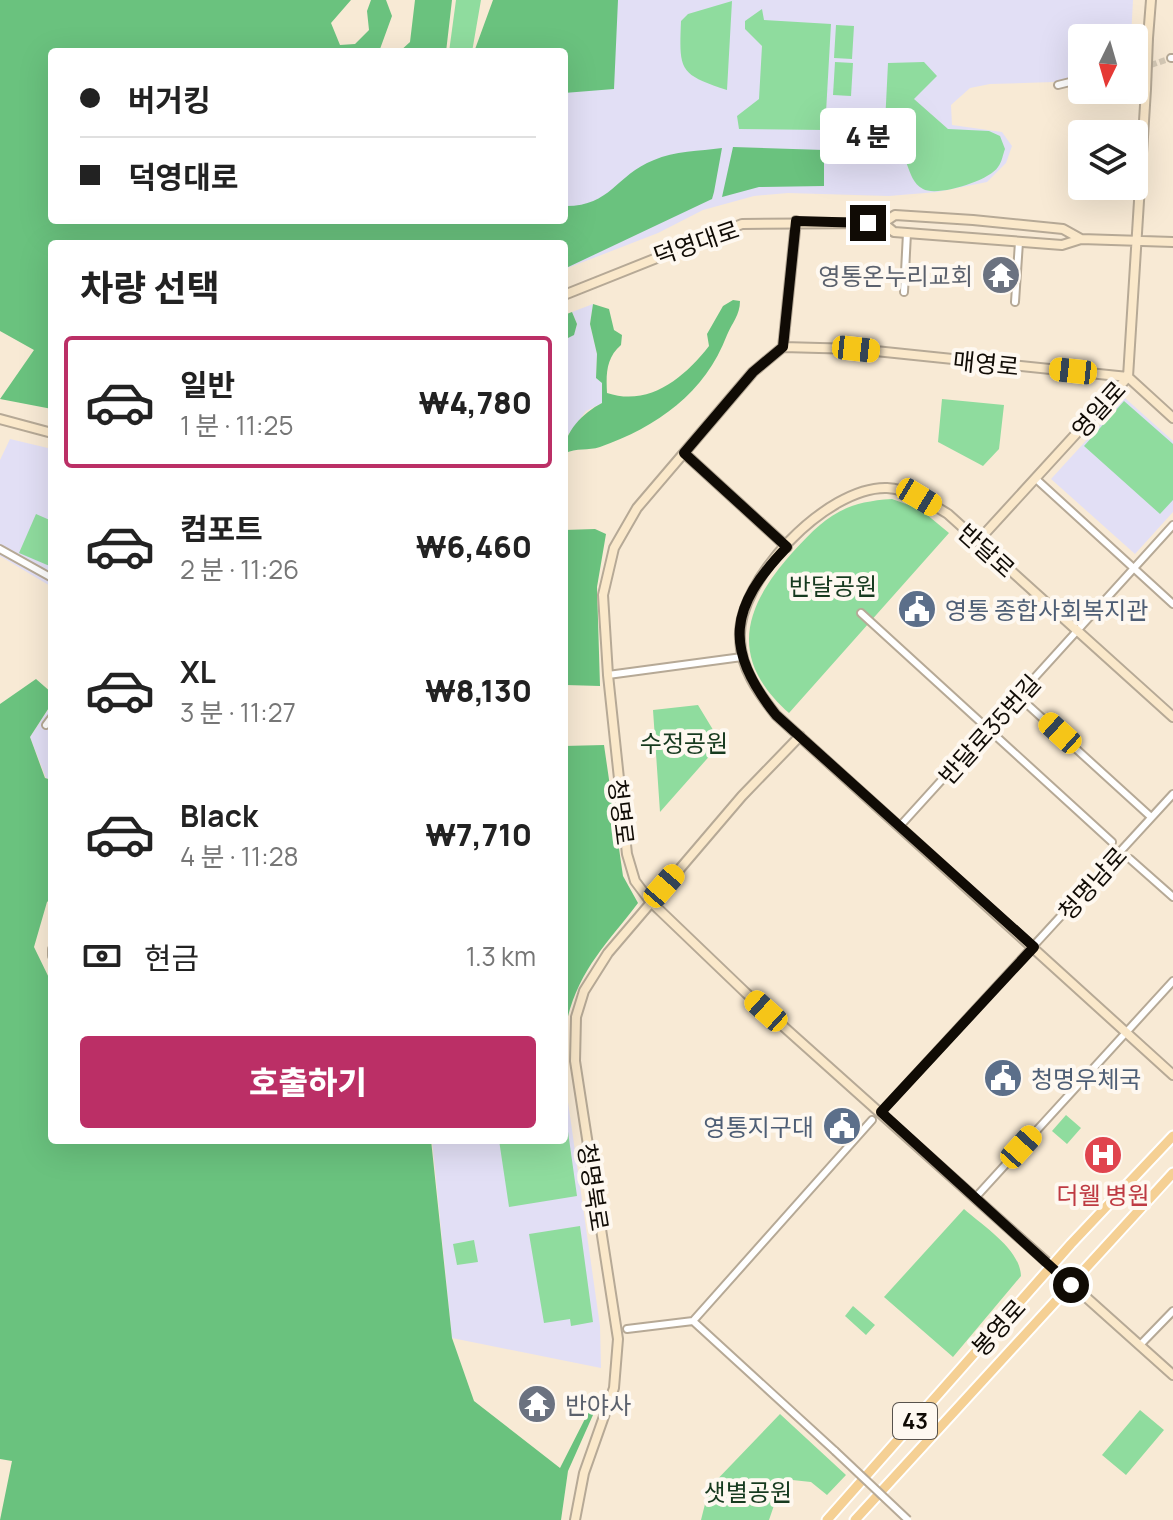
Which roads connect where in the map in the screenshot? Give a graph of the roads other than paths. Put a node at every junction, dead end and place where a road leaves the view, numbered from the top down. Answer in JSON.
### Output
{"nodes":[{"id":1,"x":1151,"y":0,"type":"edge"},
{"id":2,"x":1068,"y":82,"type":"edge"},
{"id":3,"x":1058,"y":85,"type":"dead end"},
{"id":4,"x":796,"y":221,"type":"junction"},
{"id":5,"x":883,"y":223,"type":"junction"},
{"id":6,"x":907,"y":233,"type":"junction"},
{"id":7,"x":1081,"y":239,"type":"junction"},
{"id":8,"x":1019,"y":242,"type":"junction"},
{"id":9,"x":1137,"y":242,"type":"junction"},
{"id":10,"x":1173,"y":242,"type":"edge"},
{"id":11,"x":904,"y":292,"type":"dead end"},
{"id":12,"x":568,"y":293,"type":"edge"},
{"id":13,"x":1015,"y":302,"type":"dead end"},
{"id":14,"x":783,"y":347,"type":"junction"},
{"id":15,"x":1128,"y":377,"type":"junction"},
{"id":16,"x":1173,"y":418,"type":"edge"},
{"id":17,"x":0,"y":419,"type":"edge"},
{"id":18,"x":48,"y":432,"type":"edge"},
{"id":19,"x":684,"y":453,"type":"junction"},
{"id":20,"x":1035,"y":478,"type":"junction"},
{"id":21,"x":1173,"y":525,"type":"edge"},
{"id":22,"x":978,"y":541,"type":"junction"},
{"id":23,"x":787,"y":547,"type":"junction"},
{"id":24,"x":0,"y":549,"type":"edge"},
{"id":25,"x":1134,"y":569,"type":"junction"},
{"id":26,"x":48,"y":576,"type":"edge"},
{"id":27,"x":1173,"y":604,"type":"edge"},
{"id":28,"x":861,"y":613,"type":"dead end"},
{"id":29,"x":1078,"y":631,"type":"junction"},
{"id":30,"x":742,"y":657,"type":"junction"},
{"id":31,"x":608,"y":675,"type":"junction"},
{"id":32,"x":1018,"y":696,"type":"junction"},
{"id":33,"x":1173,"y":717,"type":"edge"},
{"id":34,"x":48,"y":722,"type":"edge"},
{"id":35,"x":46,"y":725,"type":"dead end"},
{"id":36,"x":988,"y":729,"type":"junction"},
{"id":37,"x":800,"y":736,"type":"junction"},
{"id":38,"x":1173,"y":794,"type":"edge"},
{"id":39,"x":1151,"y":817,"type":"junction"},
{"id":40,"x":900,"y":826,"type":"junction"},
{"id":41,"x":1112,"y":842,"type":"dead end"},
{"id":42,"x":1130,"y":859,"type":"dead end"},
{"id":43,"x":1173,"y":897,"type":"edge"},
{"id":44,"x":650,"y":901,"type":"junction"},
{"id":45,"x":1034,"y":947,"type":"junction"},
{"id":46,"x":1173,"y":981,"type":"edge"},
{"id":47,"x":1127,"y":1033,"type":"junction"},
{"id":48,"x":1173,"y":1075,"type":"edge"},
{"id":49,"x":881,"y":1112,"type":"junction"},
{"id":50,"x":872,"y":1120,"type":"dead end"},
{"id":51,"x":1173,"y":1136,"type":"edge"},
{"id":52,"x":1173,"y":1173,"type":"edge"},
{"id":53,"x":975,"y":1198,"type":"junction"},
{"id":54,"x":1051,"y":1267,"type":"junction"},
{"id":55,"x":1071,"y":1285,"type":"junction"},
{"id":56,"x":1173,"y":1311,"type":"edge"},
{"id":57,"x":693,"y":1321,"type":"junction"},
{"id":58,"x":627,"y":1329,"type":"dead end"},
{"id":59,"x":1141,"y":1344,"type":"junction"},
{"id":60,"x":1173,"y":1375,"type":"edge"},
{"id":61,"x":575,"y":1520,"type":"edge"},
{"id":62,"x":827,"y":1520,"type":"edge"},
{"id":63,"x":855,"y":1520,"type":"edge"},
{"id":64,"x":908,"y":1520,"type":"edge"}],
"edges":[{"from":1,"to":9,"type":"street","name":"영일로","bridge":true},
{"from":2,"to":3,"type":"street"},
{"from":4,"to":5,"type":"street","name":"덕영대로"},
{"from":4,"to":12,"type":"street","name":"덕영대로"},
{"from":4,"to":14,"type":"street"},
{"from":5,"to":6,"type":"street","name":"덕영대로"},
{"from":5,"to":7,"type":"street","name":"덕영대로"},
{"from":6,"to":8,"type":"street","name":"덕영대로"},
{"from":6,"to":11,"type":"street"},
{"from":7,"to":8,"type":"street","name":"덕영대로"},
{"from":7,"to":9,"type":"street","name":"덕영대로"},
{"from":8,"to":13,"type":"street"},
{"from":9,"to":10,"type":"street","name":"덕영대로"},
{"from":9,"to":15,"type":"street","name":"영일로"},
{"from":14,"to":15,"type":"street","name":"매영로"},
{"from":14,"to":19,"type":"street","name":"청명로"},
{"from":15,"to":16,"type":"street"},
{"from":15,"to":20,"type":"street","name":"영일로"},
{"from":17,"to":18,"type":"street"},
{"from":19,"to":23,"type":"street"},
{"from":19,"to":31,"type":"street","name":"청명로"},
{"from":20,"to":22,"type":"street","name":"영일로"},
{"from":20,"to":25,"type":"street"},
{"from":21,"to":25,"type":"street","name":"반달로35번길"},
{"from":22,"to":23,"type":"street","name":"반달로"},
{"from":22,"to":29,"type":"street","name":"반달로"},
{"from":23,"to":30,"type":"street","name":"반달로"},
{"from":24,"to":26,"type":"street"},
{"from":25,"to":27,"type":"street"},
{"from":25,"to":29,"type":"street","name":"반달로35번길"},
{"from":28,"to":36,"type":"street"},
{"from":29,"to":32,"type":"street","name":"반달로35번길"},
{"from":29,"to":33,"type":"street","name":"반달로"},
{"from":30,"to":31,"type":"street"},
{"from":30,"to":37,"type":"street","name":"반달로"},
{"from":31,"to":44,"type":"street","name":"청명로"},
{"from":32,"to":36,"type":"street","name":"반달로35번길"},
{"from":32,"to":39,"type":"street"},
{"from":34,"to":35,"type":"street"},
{"from":36,"to":40,"type":"street","name":"반달로35번길"},
{"from":36,"to":41,"type":"street"},
{"from":37,"to":40,"type":"street","name":"반달로"},
{"from":37,"to":44,"type":"street","name":"청명북로"},
{"from":38,"to":39,"type":"street","name":"청명남로"},
{"from":39,"to":45,"type":"street","name":"청명남로"},
{"from":40,"to":45,"type":"street","name":"반달로"},
{"from":42,"to":43,"type":"street"},
{"from":44,"to":49,"type":"street","name":"청명로"},
{"from":44,"to":61,"type":"street","name":"청명북로"},
{"from":45,"to":47,"type":"street","name":"반달로"},
{"from":45,"to":49,"type":"street","name":"청명남로"},
{"from":46,"to":47,"type":"street"},
{"from":47,"to":48,"type":"street","name":"반달로"},
{"from":47,"to":53,"type":"street"},
{"from":49,"to":53,"type":"street","name":"청명로"},
{"from":50,"to":57,"type":"street"},
{"from":51,"to":54,"type":"main road","name":"봉영로","number":"43"},
{"from":52,"to":55,"type":"main road","name":"봉영로","number":"43"},
{"from":53,"to":54,"type":"street","name":"청명로"},
{"from":54,"to":55,"type":"street","name":"청명로"},
{"from":54,"to":62,"type":"main road","name":"봉영로","number":"43"},
{"from":55,"to":59,"type":"street","name":"청명로"},
{"from":55,"to":63,"type":"main road","name":"봉영로","number":"43"},
{"from":56,"to":59,"type":"street"},
{"from":57,"to":58,"type":"street"},
{"from":57,"to":64,"type":"street","bridge":true},
{"from":59,"to":60,"type":"street","name":"청명로"}]}
